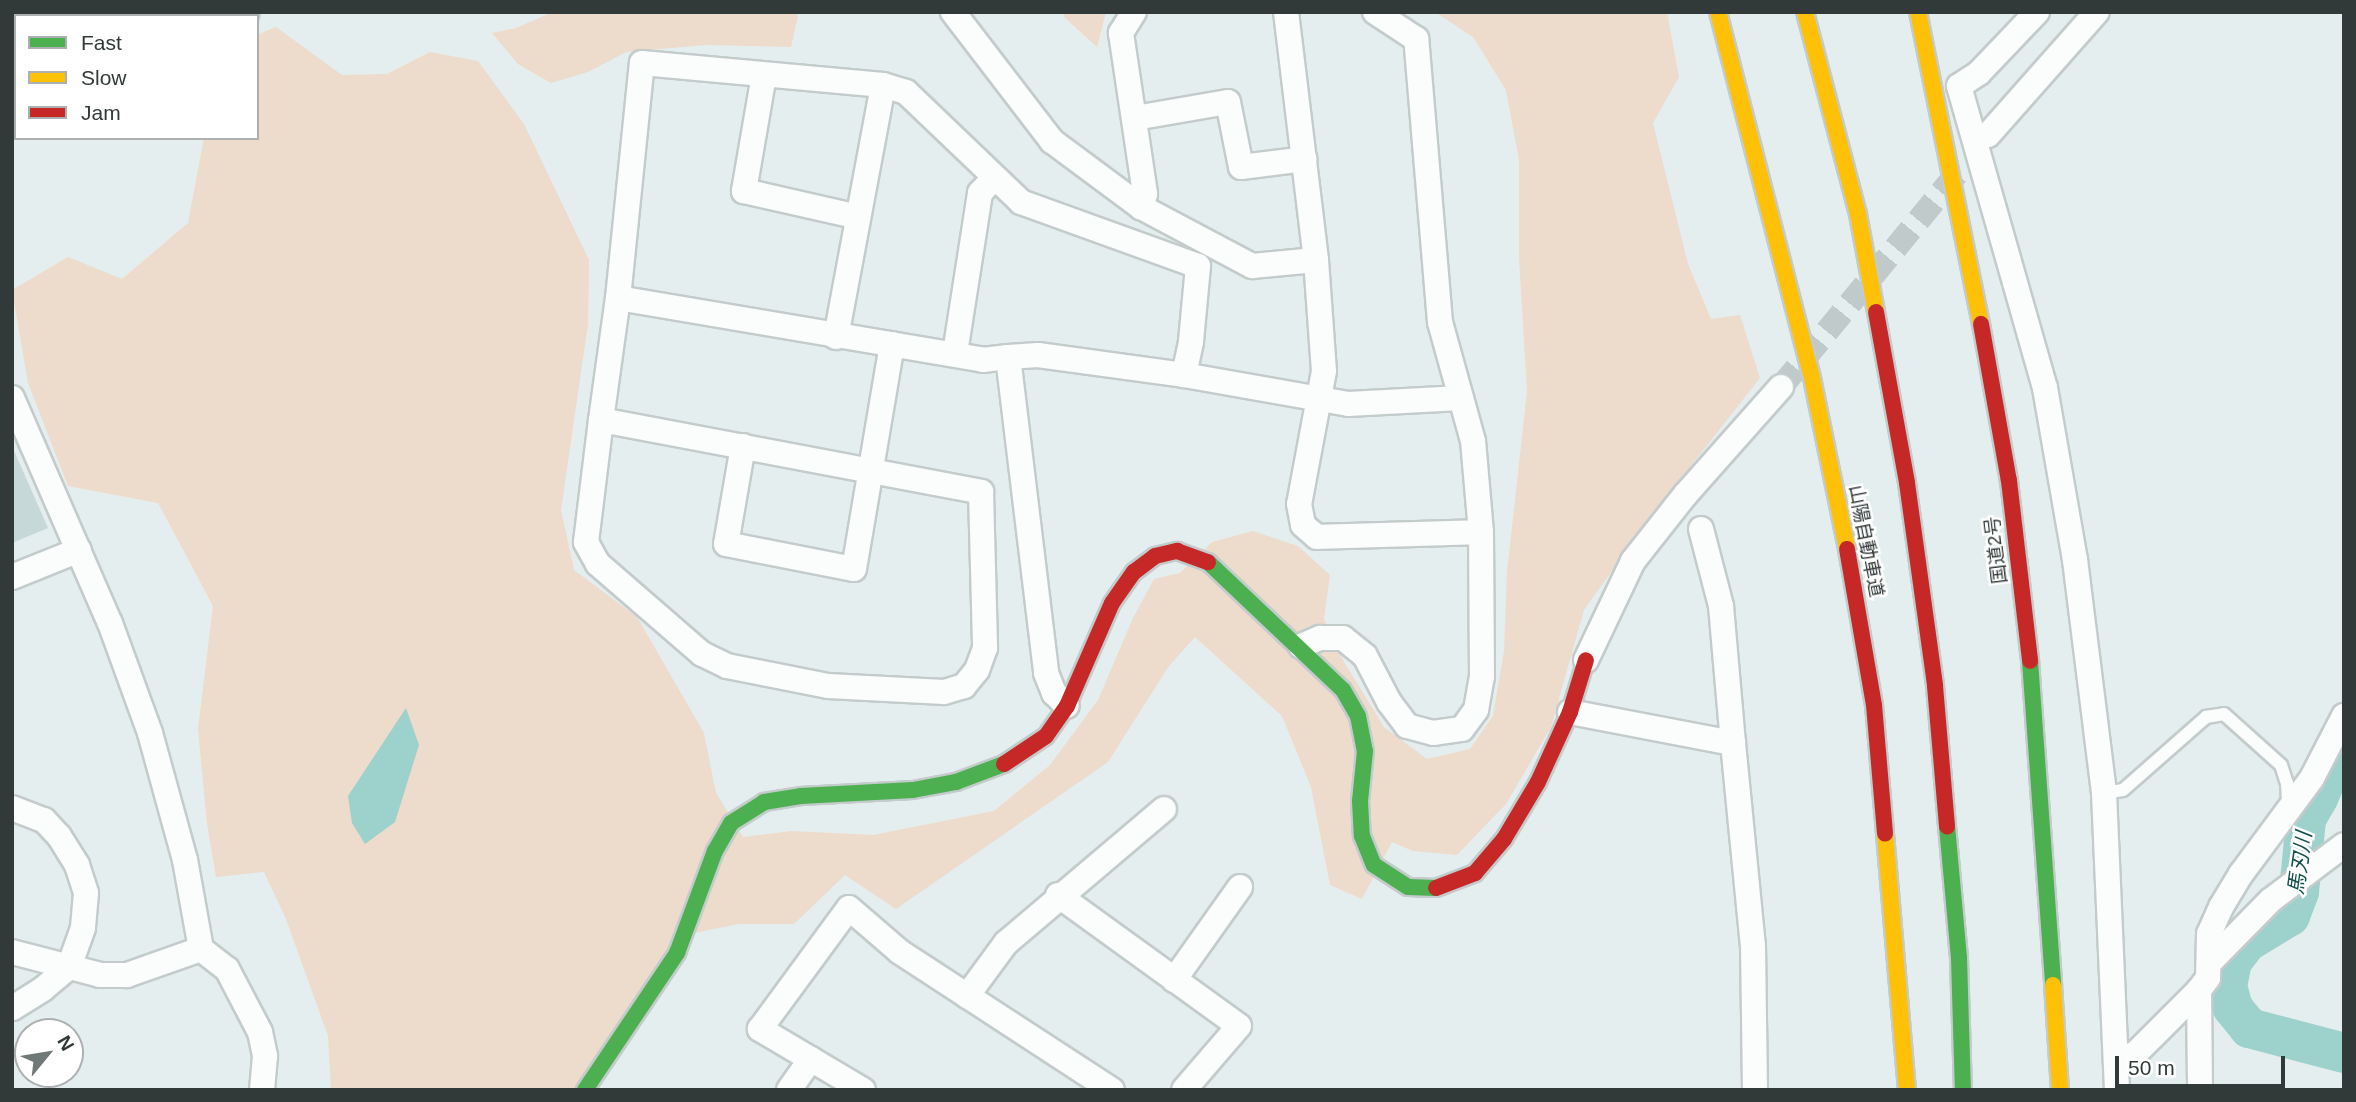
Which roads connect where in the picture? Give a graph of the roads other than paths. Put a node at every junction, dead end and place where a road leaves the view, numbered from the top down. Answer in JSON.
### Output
{"nodes":[{"id":1,"x":953,"y":12,"type":"edge"},
{"id":2,"x":1134,"y":12,"type":"edge"},
{"id":3,"x":1286,"y":12,"type":"edge"},
{"id":4,"x":1374,"y":12,"type":"edge"},
{"id":5,"x":1718,"y":12,"type":"edge"},
{"id":6,"x":1805,"y":12,"type":"edge"},
{"id":7,"x":1918,"y":12,"type":"edge"},
{"id":8,"x":2037,"y":12,"type":"edge"},
{"id":9,"x":2097,"y":12,"type":"edge"},
{"id":10,"x":764,"y":75,"type":"junction"},
{"id":11,"x":883,"y":85,"type":"junction"},
{"id":12,"x":1135,"y":118,"type":"junction"},
{"id":13,"x":1988,"y":135,"type":"dead end"},
{"id":14,"x":1305,"y":159,"type":"junction"},
{"id":15,"x":994,"y":178,"type":"junction"},
{"id":16,"x":1141,"y":207,"type":"junction"},
{"id":17,"x":858,"y":217,"type":"junction"},
{"id":18,"x":1316,"y":260,"type":"junction"},
{"id":19,"x":618,"y":298,"type":"junction"},
{"id":20,"x":836,"y":337,"type":"junction"},
{"id":21,"x":892,"y":344,"type":"junction"},
{"id":22,"x":955,"y":354,"type":"junction"},
{"id":23,"x":1008,"y":358,"type":"junction"},
{"id":24,"x":1184,"y":375,"type":"junction"},
{"id":25,"x":1781,"y":387,"type":"tunnel mouth"},
{"id":26,"x":1319,"y":397,"type":"junction"},
{"id":27,"x":12,"y":398,"type":"edge"},
{"id":28,"x":1461,"y":398,"type":"junction"},
{"id":29,"x":601,"y":420,"type":"junction"},
{"id":30,"x":743,"y":446,"type":"junction"},
{"id":31,"x":872,"y":471,"type":"junction"},
{"id":32,"x":1701,"y":529,"type":"dead end"},
{"id":33,"x":1481,"y":531,"type":"junction"},
{"id":34,"x":79,"y":550,"type":"junction"},
{"id":35,"x":12,"y":577,"type":"edge"},
{"id":36,"x":1301,"y":646,"type":"junction"},
{"id":37,"x":1586,"y":660,"type":"joint"},
{"id":38,"x":1067,"y":706,"type":"junction"},
{"id":39,"x":1570,"y":712,"type":"junction"},
{"id":40,"x":2344,"y":716,"type":"edge"},
{"id":41,"x":1733,"y":743,"type":"junction"},
{"id":42,"x":2104,"y":793,"type":"junction"},
{"id":43,"x":12,"y":808,"type":"edge"},
{"id":44,"x":1164,"y":809,"type":"dead end"},
{"id":45,"x":2288,"y":809,"type":"junction"},
{"id":46,"x":2344,"y":845,"type":"edge"},
{"id":47,"x":1240,"y":887,"type":"dead end"},
{"id":48,"x":1058,"y":895,"type":"junction"},
{"id":49,"x":201,"y":949,"type":"junction"},
{"id":50,"x":12,"y":952,"type":"edge"},
{"id":51,"x":2209,"y":963,"type":"junction"},
{"id":52,"x":69,"y":967,"type":"junction"},
{"id":53,"x":1174,"y":979,"type":"junction"},
{"id":54,"x":2199,"y":990,"type":"junction"},
{"id":55,"x":967,"y":996,"type":"junction"},
{"id":56,"x":12,"y":1008,"type":"edge"},
{"id":57,"x":811,"y":1059,"type":"junction"},
{"id":58,"x":2117,"y":1059,"type":"junction"},
{"id":59,"x":262,"y":1090,"type":"edge"},
{"id":60,"x":585,"y":1090,"type":"edge"},
{"id":61,"x":789,"y":1090,"type":"edge"},
{"id":62,"x":863,"y":1090,"type":"edge"},
{"id":63,"x":1112,"y":1090,"type":"edge"},
{"id":64,"x":1184,"y":1090,"type":"edge"},
{"id":65,"x":1755,"y":1090,"type":"edge"},
{"id":66,"x":1907,"y":1090,"type":"edge"},
{"id":67,"x":1964,"y":1090,"type":"edge"},
{"id":68,"x":2060,"y":1090,"type":"edge"},
{"id":69,"x":2117,"y":1090,"type":"edge"},
{"id":70,"x":2200,"y":1090,"type":"edge"}],
"edges":[{"from":1,"to":16,"type":"street"},
{"from":2,"to":12,"type":"street"},
{"from":3,"to":14,"type":"street"},
{"from":4,"to":28,"type":"street"},
{"from":5,"to":66,"type":"main road","name":"山陽自動車道"},
{"from":6,"to":67,"type":"main road"},
{"from":7,"to":68,"type":"main road","name":"国道2号"},
{"from":8,"to":42,"type":"street"},
{"from":9,"to":13,"type":"street"},
{"from":10,"to":11,"type":"street"},
{"from":10,"to":17,"type":"street"},
{"from":10,"to":19,"type":"street"},
{"from":11,"to":15,"type":"street"},
{"from":11,"to":17,"type":"street"},
{"from":12,"to":14,"type":"street"},
{"from":12,"to":16,"type":"street"},
{"from":14,"to":18,"type":"street"},
{"from":15,"to":22,"type":"street"},
{"from":15,"to":24,"type":"street"},
{"from":16,"to":18,"type":"street"},
{"from":17,"to":20,"type":"street"},
{"from":18,"to":26,"type":"street"},
{"from":19,"to":20,"type":"street"},
{"from":19,"to":29,"type":"street"},
{"from":20,"to":21,"type":"street"},
{"from":21,"to":22,"type":"street"},
{"from":21,"to":31,"type":"street"},
{"from":22,"to":23,"type":"street"},
{"from":23,"to":24,"type":"street"},
{"from":23,"to":38,"type":"street"},
{"from":24,"to":26,"type":"street"},
{"from":25,"to":37,"type":"street"},
{"from":26,"to":28,"type":"street"},
{"from":26,"to":33,"type":"street"},
{"from":27,"to":34,"type":"street"},
{"from":28,"to":33,"type":"street"},
{"from":29,"to":30,"type":"street"},
{"from":29,"to":31,"type":"street"},
{"from":30,"to":31,"type":"street"},
{"from":30,"to":31,"type":"street"},
{"from":32,"to":41,"type":"street"},
{"from":33,"to":36,"type":"street"},
{"from":34,"to":35,"type":"street"},
{"from":34,"to":49,"type":"street"},
{"from":36,"to":38,"type":"main road"},
{"from":36,"to":39,"type":"main road"},
{"from":37,"to":39,"type":"main road"},
{"from":38,"to":60,"type":"main road"},
{"from":39,"to":41,"type":"street"},
{"from":40,"to":45,"type":"street"},
{"from":41,"to":65,"type":"street"},
{"from":42,"to":45,"type":"lane"},
{"from":42,"to":58,"type":"street"},
{"from":43,"to":52,"type":"street"},
{"from":44,"to":48,"type":"street"},
{"from":45,"to":51,"type":"street"},
{"from":46,"to":51,"type":"street"},
{"from":47,"to":53,"type":"street"},
{"from":48,"to":53,"type":"street"},
{"from":48,"to":55,"type":"street"},
{"from":49,"to":52,"type":"street"},
{"from":49,"to":59,"type":"street"},
{"from":50,"to":52,"type":"street"},
{"from":51,"to":54,"type":"street"},
{"from":52,"to":56,"type":"street"},
{"from":53,"to":64,"type":"street"},
{"from":54,"to":58,"type":"street"},
{"from":54,"to":70,"type":"street"},
{"from":55,"to":57,"type":"street"},
{"from":55,"to":63,"type":"street"},
{"from":57,"to":61,"type":"street"},
{"from":57,"to":62,"type":"street"},
{"from":58,"to":69,"type":"street"}]}
